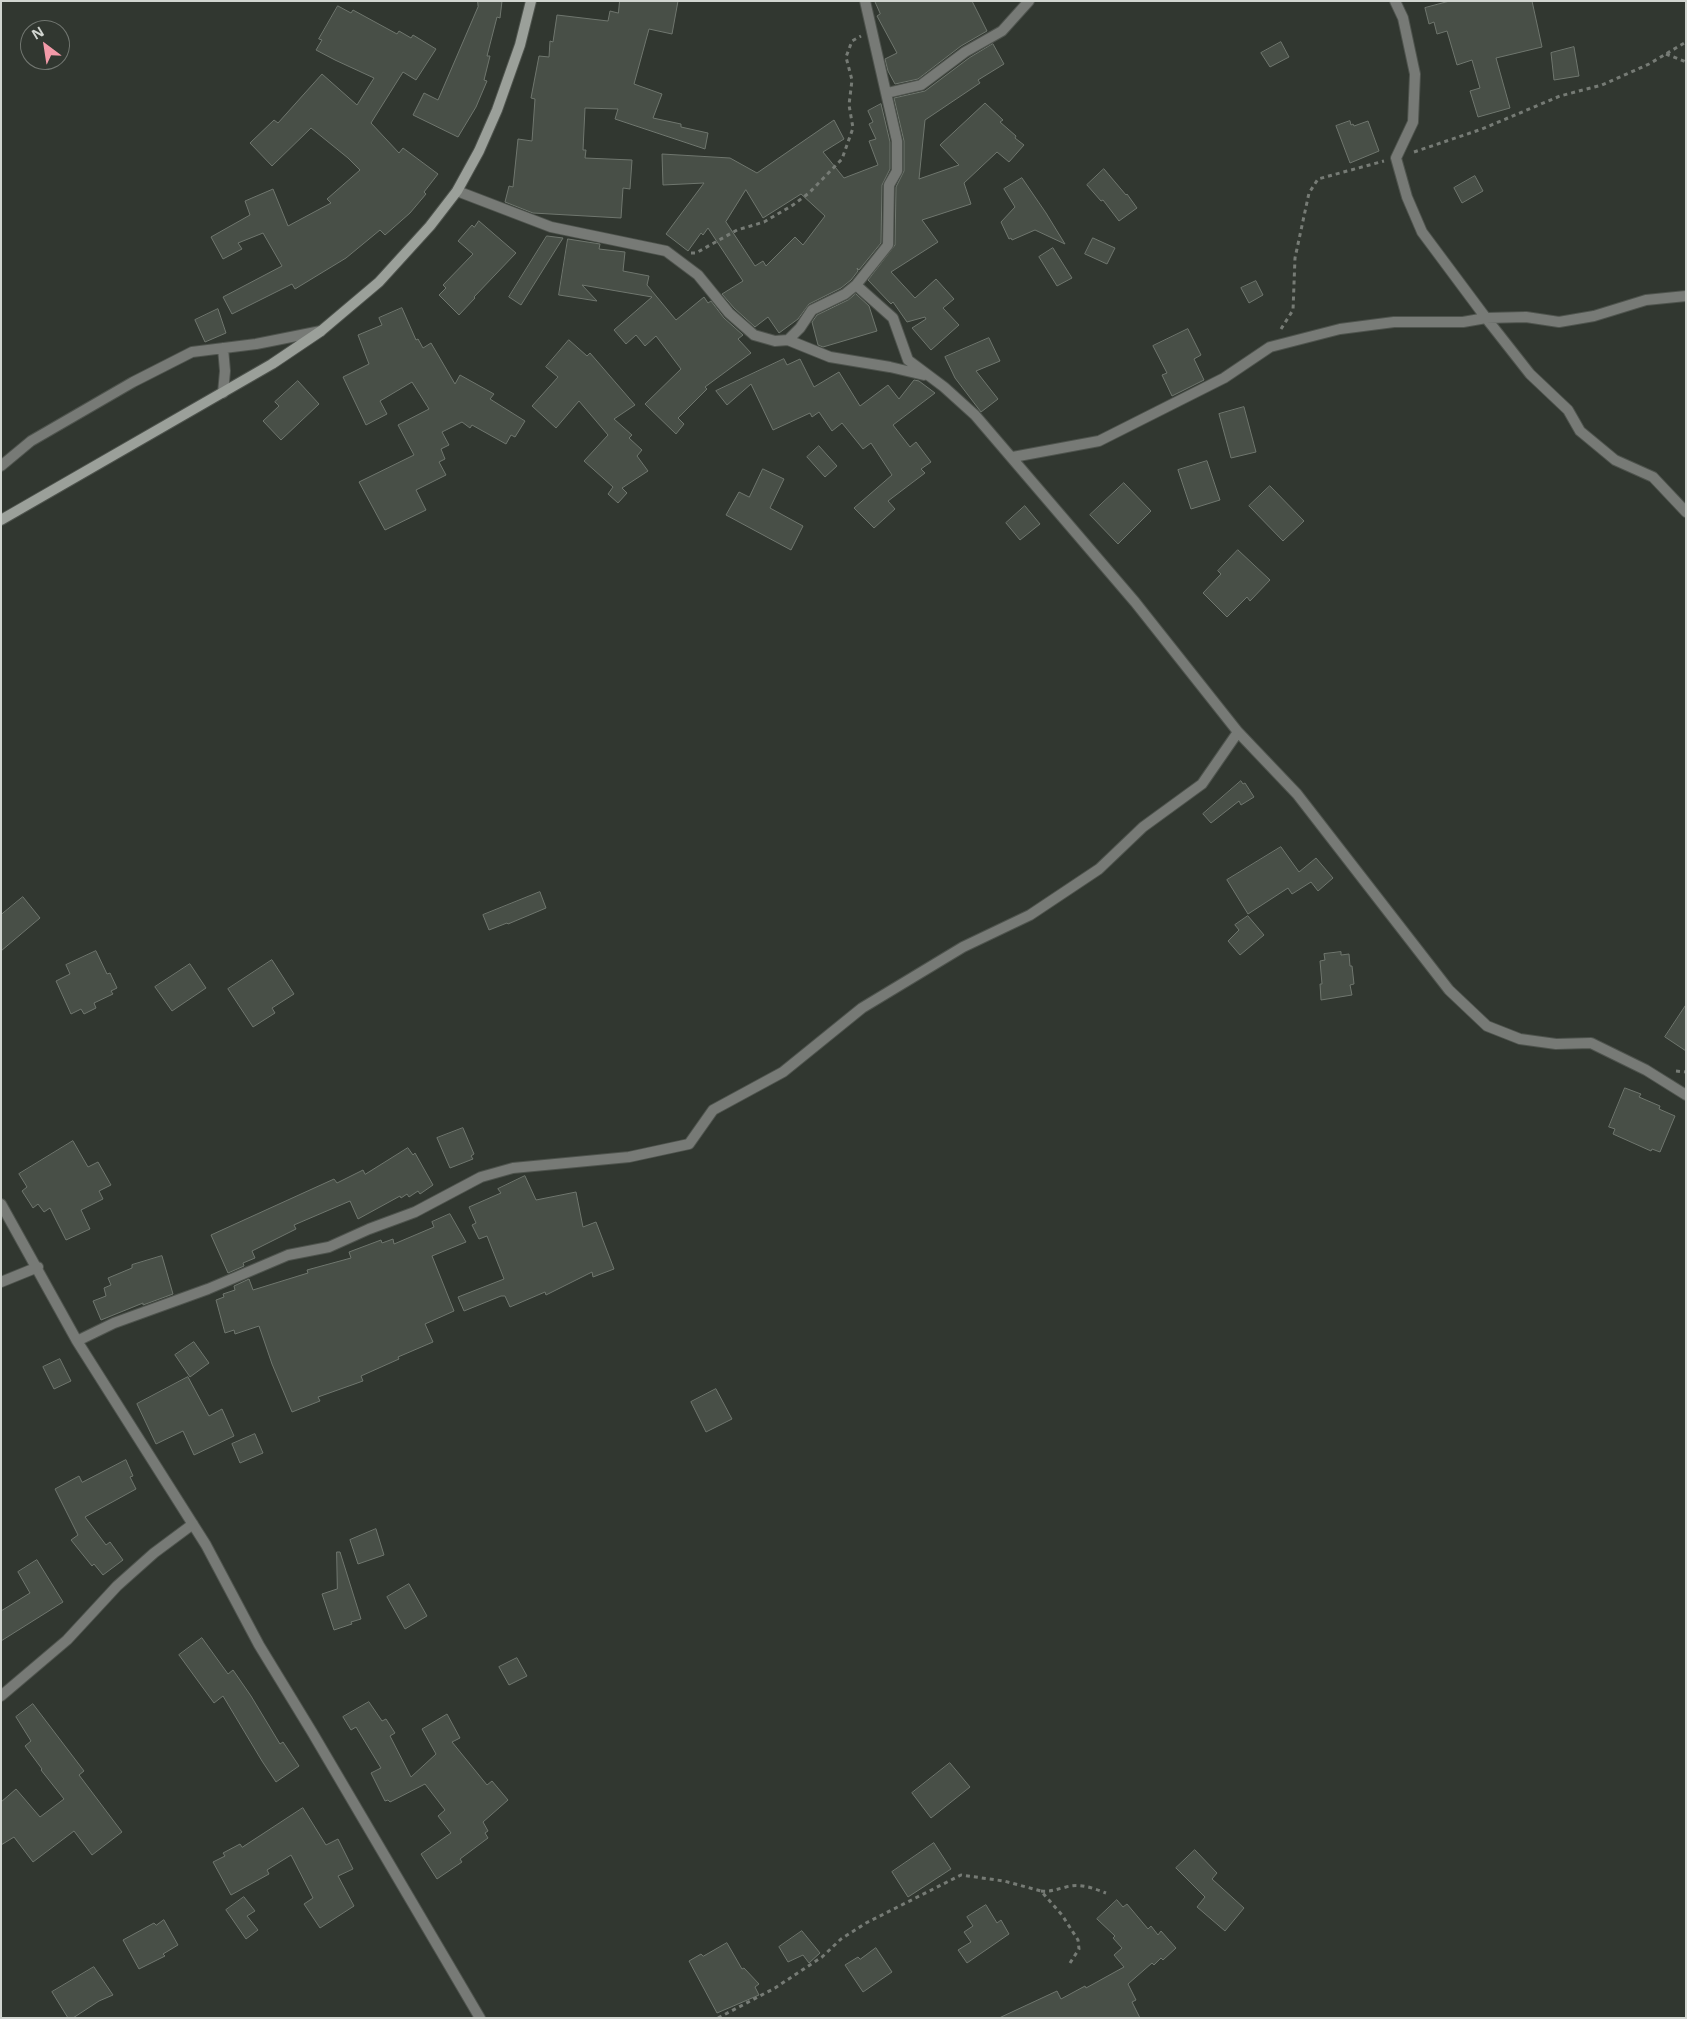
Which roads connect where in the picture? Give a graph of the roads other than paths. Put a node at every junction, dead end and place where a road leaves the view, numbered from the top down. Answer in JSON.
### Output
{"nodes":[{"id":1,"x":531,"y":1,"type":"edge"},
{"id":2,"x":865,"y":1,"type":"edge"},
{"id":3,"x":1029,"y":1,"type":"edge"},
{"id":4,"x":1395,"y":1,"type":"edge"},
{"id":5,"x":887,"y":92,"type":"junction"},
{"id":6,"x":457,"y":191,"type":"junction"},
{"id":7,"x":856,"y":285,"type":"junction"},
{"id":8,"x":1686,"y":296,"type":"edge"},
{"id":9,"x":1486,"y":318,"type":"junction"},
{"id":10,"x":321,"y":331,"type":"junction"},
{"id":11,"x":788,"y":340,"type":"junction"},
{"id":12,"x":223,"y":348,"type":"junction"},
{"id":13,"x":944,"y":387,"type":"junction"},
{"id":14,"x":223,"y":393,"type":"junction"},
{"id":15,"x":1013,"y":457,"type":"junction"},
{"id":16,"x":1,"y":466,"type":"edge"},
{"id":17,"x":1686,"y":512,"type":"edge"},
{"id":18,"x":1,"y":520,"type":"edge"},
{"id":19,"x":1238,"y":732,"type":"junction"},
{"id":20,"x":1686,"y":1095,"type":"edge"},
{"id":21,"x":1,"y":1204,"type":"edge"},
{"id":22,"x":38,"y":1267,"type":"junction"},
{"id":23,"x":1,"y":1282,"type":"edge"},
{"id":24,"x":77,"y":1341,"type":"junction"},
{"id":25,"x":192,"y":1524,"type":"junction"},
{"id":26,"x":1,"y":1696,"type":"edge"},
{"id":27,"x":480,"y":2018,"type":"edge"}],
"edges":[{"from":1,"to":6,"type":"main road"},
{"from":2,"to":5,"type":"street"},
{"from":3,"to":5,"type":"street"},
{"from":4,"to":9,"type":"street"},
{"from":5,"to":7,"type":"street"},
{"from":6,"to":10,"type":"main road"},
{"from":6,"to":11,"type":"street"},
{"from":7,"to":11,"type":"street"},
{"from":7,"to":13,"type":"street"},
{"from":8,"to":9,"type":"street"},
{"from":9,"to":15,"type":"street"},
{"from":9,"to":17,"type":"street"},
{"from":10,"to":12,"type":"street"},
{"from":10,"to":14,"type":"main road"},
{"from":11,"to":13,"type":"street"},
{"from":12,"to":14,"type":"street"},
{"from":12,"to":16,"type":"street"},
{"from":13,"to":15,"type":"street"},
{"from":14,"to":18,"type":"main road"},
{"from":15,"to":19,"type":"street"},
{"from":19,"to":20,"type":"street"},
{"from":19,"to":24,"type":"street"},
{"from":21,"to":22,"type":"street"},
{"from":22,"to":23,"type":"street"},
{"from":22,"to":24,"type":"street"},
{"from":24,"to":25,"type":"street"},
{"from":25,"to":26,"type":"street"},
{"from":25,"to":27,"type":"street"}]}
